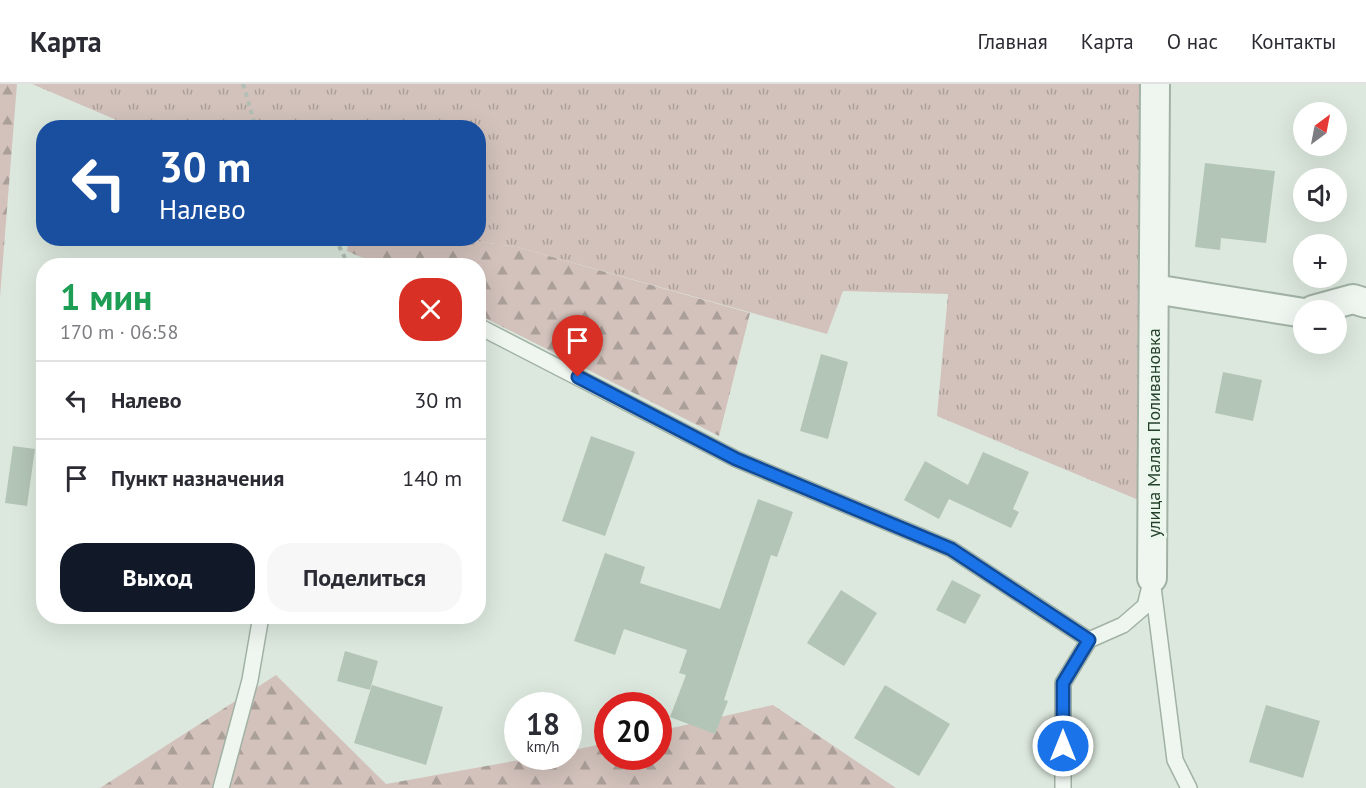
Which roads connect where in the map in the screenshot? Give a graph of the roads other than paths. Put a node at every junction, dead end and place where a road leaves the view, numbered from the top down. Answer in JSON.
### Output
{"nodes":[{"id":1,"x":1155,"y":84,"type":"edge"},
{"id":2,"x":1154,"y":289,"type":"junction"},
{"id":3,"x":1347,"y":301,"type":"edge"},
{"id":4,"x":1366,"y":303,"type":"edge"},
{"id":5,"x":1293,"y":311,"type":"edge"},
{"id":6,"x":486,"y":330,"type":"edge"},
{"id":7,"x":1152,"y":578,"type":"junction"},
{"id":8,"x":260,"y":624,"type":"edge"},
{"id":9,"x":1089,"y":640,"type":"junction"},
{"id":10,"x":221,"y":788,"type":"edge"},
{"id":11,"x":1063,"y":788,"type":"edge"},
{"id":12,"x":1189,"y":788,"type":"edge"}],
"edges":[{"from":1,"to":2,"type":"street","name":"улица Малая Поливановка"},
{"from":2,"to":5,"type":"street"},
{"from":2,"to":7,"type":"street","name":"улица Малая Поливановка"},
{"from":3,"to":4,"type":"street"},
{"from":6,"to":9,"type":"lane"},
{"from":7,"to":9,"type":"lane"},
{"from":7,"to":12,"type":"lane"},
{"from":8,"to":10,"type":"lane"},
{"from":9,"to":11,"type":"lane"}]}
